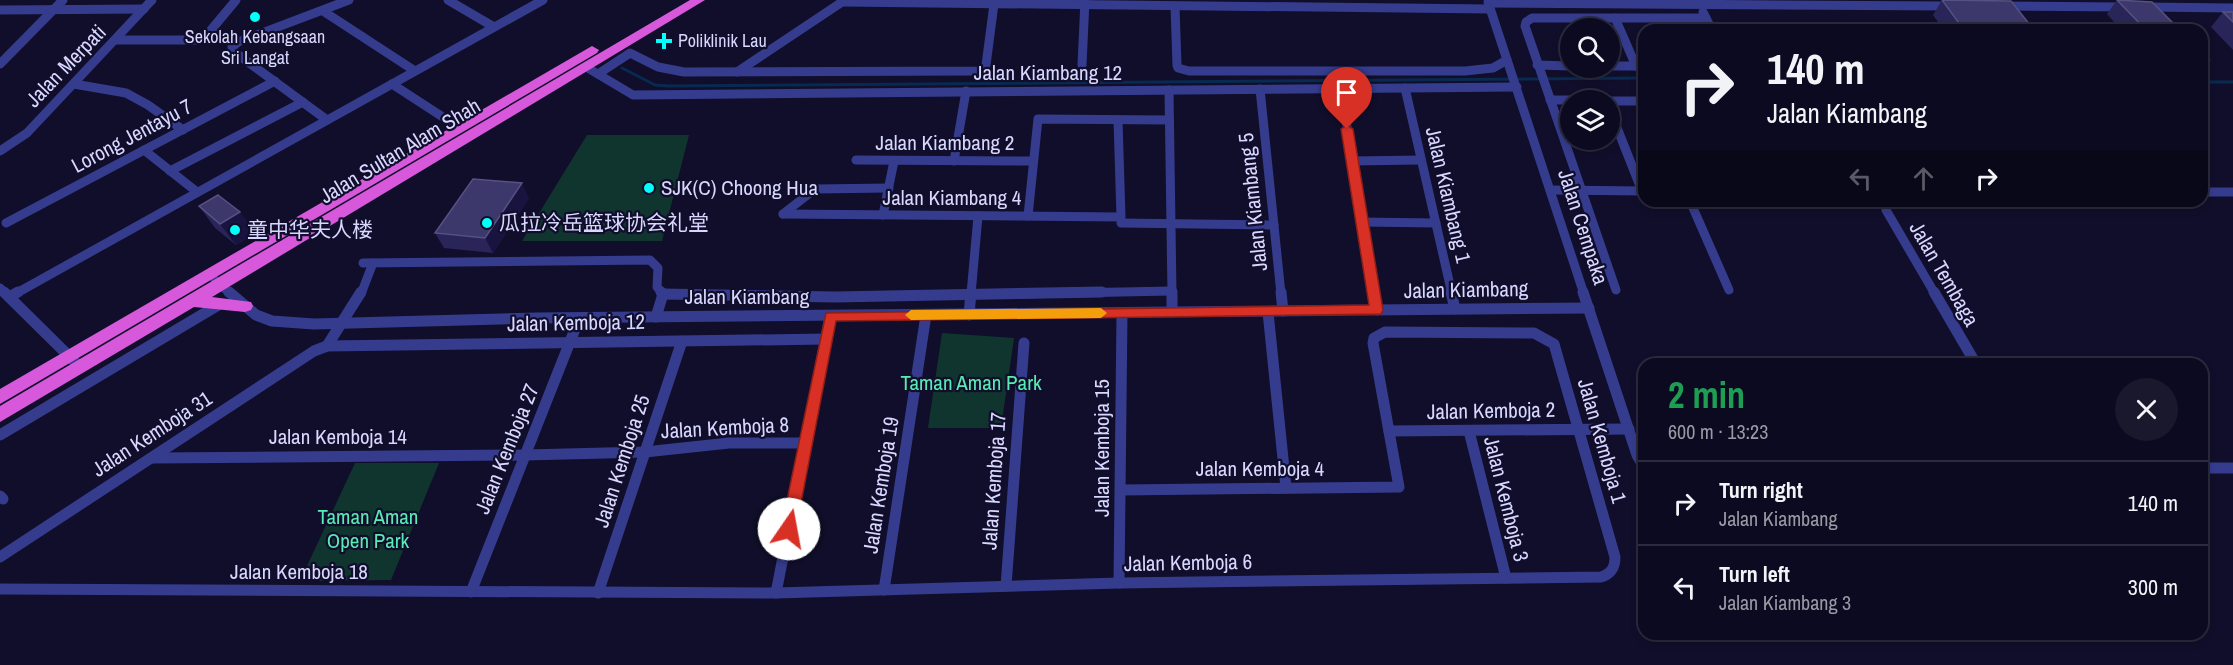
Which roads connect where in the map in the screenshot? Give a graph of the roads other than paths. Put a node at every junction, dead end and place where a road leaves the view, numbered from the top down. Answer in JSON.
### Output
{"nodes":[{"id":1,"x":63,"y":0,"type":"edge"},
{"id":2,"x":152,"y":0,"type":"edge"},
{"id":3,"x":236,"y":0,"type":"edge"},
{"id":4,"x":350,"y":0,"type":"edge"},
{"id":5,"x":448,"y":0,"type":"edge"},
{"id":6,"x":543,"y":0,"type":"edge"},
{"id":7,"x":680,"y":0,"type":"edge"},
{"id":8,"x":699,"y":0,"type":"edge"},
{"id":9,"x":844,"y":1,"type":"edge"},
{"id":10,"x":1085,"y":2,"type":"edge"},
{"id":11,"x":1784,"y":2,"type":"edge"},
{"id":12,"x":1278,"y":3,"type":"edge"},
{"id":13,"x":994,"y":4,"type":"junction"},
{"id":14,"x":1388,"y":4,"type":"edge"},
{"id":15,"x":1489,"y":4,"type":"edge"},
{"id":16,"x":1699,"y":4,"type":"junction"},
{"id":17,"x":1175,"y":6,"type":"junction"},
{"id":18,"x":1958,"y":6,"type":"edge"},
{"id":19,"x":1993,"y":6,"type":"edge"},
{"id":20,"x":2233,"y":8,"type":"edge"},
{"id":21,"x":144,"y":9,"type":"junction"},
{"id":22,"x":0,"y":10,"type":"edge"},
{"id":23,"x":52,"y":10,"type":"junction"},
{"id":24,"x":323,"y":11,"type":"junction"},
{"id":25,"x":1560,"y":18,"type":"edge"},
{"id":26,"x":1620,"y":18,"type":"edge"},
{"id":27,"x":1706,"y":18,"type":"junction"},
{"id":28,"x":1709,"y":24,"type":"edge"},
{"id":29,"x":494,"y":27,"type":"junction"},
{"id":30,"x":1620,"y":28,"type":"edge"},
{"id":31,"x":116,"y":40,"type":"junction"},
{"id":32,"x":1638,"y":62,"type":"edge"},
{"id":33,"x":0,"y":64,"type":"edge"},
{"id":34,"x":1509,"y":64,"type":"junction"},
{"id":35,"x":1082,"y":65,"type":"dead end"},
{"id":36,"x":1620,"y":66,"type":"edge"},
{"id":37,"x":1638,"y":66,"type":"edge"},
{"id":38,"x":1560,"y":67,"type":"edge"},
{"id":39,"x":1538,"y":68,"type":"junction"},
{"id":40,"x":592,"y":70,"type":"junction"},
{"id":41,"x":415,"y":71,"type":"junction"},
{"id":42,"x":736,"y":72,"type":"junction"},
{"id":43,"x":275,"y":81,"type":"junction"},
{"id":44,"x":74,"y":84,"type":"junction"},
{"id":45,"x":392,"y":84,"type":"junction"},
{"id":46,"x":1516,"y":84,"type":"junction"},
{"id":47,"x":1405,"y":88,"type":"junction"},
{"id":48,"x":1260,"y":89,"type":"junction"},
{"id":49,"x":1341,"y":89,"type":"junction"},
{"id":50,"x":1169,"y":90,"type":"junction"},
{"id":51,"x":966,"y":91,"type":"junction"},
{"id":52,"x":1550,"y":100,"type":"junction"},
{"id":53,"x":1560,"y":100,"type":"edge"},
{"id":54,"x":1620,"y":101,"type":"edge"},
{"id":55,"x":1638,"y":101,"type":"edge"},
{"id":56,"x":303,"y":102,"type":"junction"},
{"id":57,"x":327,"y":120,"type":"junction"},
{"id":58,"x":1118,"y":120,"type":"junction"},
{"id":59,"x":1169,"y":120,"type":"junction"},
{"id":60,"x":452,"y":123,"type":"dead end"},
{"id":61,"x":183,"y":130,"type":"junction"},
{"id":62,"x":1620,"y":135,"type":"edge"},
{"id":63,"x":144,"y":150,"type":"junction"},
{"id":64,"x":0,"y":151,"type":"edge"},
{"id":65,"x":856,"y":160,"type":"dead end"},
{"id":66,"x":1352,"y":160,"type":"junction"},
{"id":67,"x":1421,"y":160,"type":"junction"},
{"id":68,"x":894,"y":161,"type":"junction"},
{"id":69,"x":954,"y":161,"type":"junction"},
{"id":70,"x":1034,"y":161,"type":"junction"},
{"id":71,"x":170,"y":171,"type":"junction"},
{"id":72,"x":1638,"y":179,"type":"edge"},
{"id":73,"x":889,"y":188,"type":"junction"},
{"id":74,"x":367,"y":189,"type":"junction"},
{"id":75,"x":1551,"y":190,"type":"junction"},
{"id":76,"x":1581,"y":190,"type":"junction"},
{"id":77,"x":1638,"y":191,"type":"edge"},
{"id":78,"x":197,"y":192,"type":"junction"},
{"id":79,"x":2208,"y":192,"type":"edge"},
{"id":80,"x":2233,"y":192,"type":"edge"},
{"id":81,"x":1693,"y":207,"type":"edge"},
{"id":82,"x":1886,"y":207,"type":"edge"},
{"id":83,"x":883,"y":215,"type":"junction"},
{"id":84,"x":978,"y":216,"type":"junction"},
{"id":85,"x":1028,"y":216,"type":"junction"},
{"id":86,"x":1121,"y":220,"type":"junction"},
{"id":87,"x":1362,"y":222,"type":"junction"},
{"id":88,"x":1436,"y":222,"type":"junction"},
{"id":89,"x":6,"y":223,"type":"dead end"},
{"id":90,"x":1171,"y":225,"type":"junction"},
{"id":91,"x":1274,"y":225,"type":"junction"},
{"id":92,"x":214,"y":279,"type":"junction"},
{"id":93,"x":1616,"y":290,"type":"dead end"},
{"id":94,"x":1729,"y":290,"type":"dead end"},
{"id":95,"x":1172,"y":291,"type":"junction"},
{"id":96,"x":3,"y":293,"type":"edge"},
{"id":97,"x":663,"y":294,"type":"junction"},
{"id":98,"x":971,"y":294,"type":"junction"},
{"id":99,"x":191,"y":301,"type":"junction"},
{"id":100,"x":220,"y":304,"type":"junction"},
{"id":101,"x":245,"y":306,"type":"junction"},
{"id":102,"x":1589,"y":308,"type":"junction"},
{"id":103,"x":1455,"y":309,"type":"junction"},
{"id":104,"x":1377,"y":310,"type":"junction"},
{"id":105,"x":1283,"y":311,"type":"junction"},
{"id":106,"x":1172,"y":312,"type":"junction"},
{"id":107,"x":1268,"y":312,"type":"junction"},
{"id":108,"x":1122,"y":313,"type":"junction"},
{"id":109,"x":926,"y":315,"type":"junction"},
{"id":110,"x":969,"y":315,"type":"junction"},
{"id":111,"x":830,"y":316,"type":"junction"},
{"id":112,"x":656,"y":317,"type":"junction"},
{"id":113,"x":579,"y":319,"type":"junction"},
{"id":114,"x":345,"y":324,"type":"junction"},
{"id":115,"x":826,"y":339,"type":"junction"},
{"id":116,"x":682,"y":341,"type":"junction"},
{"id":117,"x":570,"y":343,"type":"junction"},
{"id":118,"x":1024,"y":343,"type":"dead end"},
{"id":119,"x":327,"y":346,"type":"junction"},
{"id":120,"x":1972,"y":358,"type":"edge"},
{"id":121,"x":75,"y":361,"type":"junction"},
{"id":122,"x":0,"y":397,"type":"edge"},
{"id":123,"x":0,"y":415,"type":"edge"},
{"id":124,"x":1578,"y":429,"type":"junction"},
{"id":125,"x":1629,"y":429,"type":"junction"},
{"id":126,"x":1469,"y":430,"type":"junction"},
{"id":127,"x":1389,"y":431,"type":"junction"},
{"id":128,"x":0,"y":435,"type":"edge"},
{"id":129,"x":806,"y":443,"type":"junction"},
{"id":130,"x":645,"y":452,"type":"junction"},
{"id":131,"x":1638,"y":453,"type":"edge"},
{"id":132,"x":525,"y":455,"type":"junction"},
{"id":133,"x":151,"y":458,"type":"junction"},
{"id":134,"x":2208,"y":468,"type":"edge"},
{"id":135,"x":2233,"y":468,"type":"edge"},
{"id":136,"x":1287,"y":488,"type":"junction"},
{"id":137,"x":1121,"y":489,"type":"junction"},
{"id":138,"x":0,"y":557,"type":"edge"},
{"id":139,"x":1601,"y":577,"type":"joint"},
{"id":140,"x":1506,"y":578,"type":"junction"},
{"id":141,"x":1119,"y":583,"type":"junction"},
{"id":142,"x":1006,"y":586,"type":"junction"},
{"id":143,"x":0,"y":589,"type":"edge"},
{"id":144,"x":884,"y":590,"type":"junction"},
{"id":145,"x":471,"y":592,"type":"junction"},
{"id":146,"x":776,"y":592,"type":"junction"},
{"id":147,"x":598,"y":593,"type":"junction"}],
"edges":[{"from":1,"to":23,"type":"street"},
{"from":2,"to":21,"type":"street","name":"Jalan Merpati"},
{"from":3,"to":31,"type":"street"},
{"from":4,"to":24,"type":"street"},
{"from":5,"to":29,"type":"street"},
{"from":6,"to":29,"type":"street"},
{"from":7,"to":74,"type":"highway","name":"Jalan Sultan Alam Shah"},
{"from":8,"to":40,"type":"highway","name":"Jalan Sultan Alam Shah"},
{"from":9,"to":13,"type":"street"},
{"from":9,"to":42,"type":"street"},
{"from":10,"to":13,"type":"street"},
{"from":10,"to":17,"type":"street"},
{"from":10,"to":35,"type":"street"},
{"from":11,"to":16,"type":"street"},
{"from":11,"to":18,"type":"street"},
{"from":12,"to":14,"type":"street"},
{"from":12,"to":17,"type":"street"},
{"from":13,"to":42,"type":"street"},
{"from":14,"to":15,"type":"street"},
{"from":15,"to":16,"type":"street"},
{"from":15,"to":34,"type":"street","name":"Jalan Cempaka"},
{"from":16,"to":27,"type":"street"},
{"from":17,"to":34,"type":"street"},
{"from":19,"to":20,"type":"street"},
{"from":21,"to":23,"type":"street"},
{"from":21,"to":31,"type":"street","name":"Jalan Merpati"},
{"from":22,"to":23,"type":"street"},
{"from":23,"to":33,"type":"street"},
{"from":24,"to":41,"type":"street"},
{"from":24,"to":43,"type":"street"},
{"from":25,"to":39,"type":"street"},
{"from":26,"to":27,"type":"street"},
{"from":27,"to":28,"type":"street"},
{"from":29,"to":41,"type":"street"},
{"from":30,"to":32,"type":"street"},
{"from":31,"to":44,"type":"street","name":"Jalan Merpati"},
{"from":34,"to":46,"type":"street","name":"Jalan Cempaka"},
{"from":36,"to":37,"type":"street"},
{"from":38,"to":39,"type":"street"},
{"from":39,"to":52,"type":"street"},
{"from":40,"to":42,"type":"street"},
{"from":40,"to":51,"type":"street","name":"Jalan Kiambang 12"},
{"from":40,"to":74,"type":"highway","name":"Jalan Sultan Alam Shah"},
{"from":41,"to":45,"type":"street"},
{"from":43,"to":56,"type":"street"},
{"from":43,"to":61,"type":"street","name":"Lorong Jentayu 7"},
{"from":44,"to":61,"type":"street"},
{"from":44,"to":64,"type":"street","name":"Jalan Merpati"},
{"from":45,"to":57,"type":"street"},
{"from":45,"to":60,"type":"street"},
{"from":46,"to":47,"type":"street","name":"Jalan Kiambang 12"},
{"from":46,"to":75,"type":"street","name":"Jalan Cempaka"},
{"from":47,"to":49,"type":"street","name":"Jalan Kiambang 12"},
{"from":47,"to":67,"type":"street","name":"Jalan Kiambang 1"},
{"from":48,"to":49,"type":"street","name":"Jalan Kiambang 12"},
{"from":48,"to":50,"type":"street","name":"Jalan Kiambang 12"},
{"from":48,"to":91,"type":"street","name":"Jalan Kiambang 5"},
{"from":49,"to":66,"type":"street"},
{"from":50,"to":51,"type":"street","name":"Jalan Kiambang 12"},
{"from":50,"to":59,"type":"street"},
{"from":51,"to":69,"type":"street"},
{"from":52,"to":53,"type":"street"},
{"from":52,"to":76,"type":"street"},
{"from":54,"to":55,"type":"street"},
{"from":56,"to":57,"type":"street"},
{"from":56,"to":71,"type":"street"},
{"from":57,"to":78,"type":"street"},
{"from":58,"to":59,"type":"street"},
{"from":58,"to":70,"type":"street"},
{"from":58,"to":86,"type":"street"},
{"from":59,"to":90,"type":"street"},
{"from":61,"to":63,"type":"street","name":"Lorong Jentayu 7"},
{"from":62,"to":72,"type":"street"},
{"from":63,"to":71,"type":"street"},
{"from":63,"to":89,"type":"street","name":"Lorong Jentayu 7"},
{"from":65,"to":68,"type":"street","name":"Jalan Kiambang 2"},
{"from":66,"to":67,"type":"street"},
{"from":66,"to":87,"type":"street"},
{"from":67,"to":88,"type":"street","name":"Jalan Kiambang 1"},
{"from":68,"to":69,"type":"street","name":"Jalan Kiambang 2"},
{"from":68,"to":73,"type":"street"},
{"from":69,"to":70,"type":"street","name":"Jalan Kiambang 2"},
{"from":70,"to":85,"type":"street"},
{"from":71,"to":78,"type":"street"},
{"from":73,"to":83,"type":"street"},
{"from":73,"to":83,"type":"street","name":"Jalan Kiambang 4"},
{"from":74,"to":92,"type":"highway","name":"Jalan Sultan Alam Shah"},
{"from":75,"to":76,"type":"street"},
{"from":75,"to":102,"type":"street","name":"Jalan Cempaka"},
{"from":76,"to":77,"type":"street"},
{"from":76,"to":93,"type":"street"},
{"from":78,"to":96,"type":"street"},
{"from":79,"to":80,"type":"street"},
{"from":81,"to":94,"type":"street"},
{"from":82,"to":120,"type":"street","name":"Jalan Tembaga"},
{"from":83,"to":84,"type":"street","name":"Jalan Kiambang 4"},
{"from":84,"to":85,"type":"street","name":"Jalan Kiambang 4"},
{"from":84,"to":98,"type":"street"},
{"from":85,"to":86,"type":"street","name":"Jalan Kiambang 4"},
{"from":86,"to":90,"type":"street","name":"Jalan Kiambang 4"},
{"from":87,"to":88,"type":"street"},
{"from":87,"to":104,"type":"street"},
{"from":88,"to":103,"type":"street","name":"Jalan Kiambang 1"},
{"from":90,"to":91,"type":"street","name":"Jalan Kiambang 4"},
{"from":90,"to":95,"type":"street"},
{"from":91,"to":105,"type":"street","name":"Jalan Kiambang 5"},
{"from":92,"to":99,"type":"highway","name":"Jalan Sultan Alam Shah"},
{"from":92,"to":101,"type":"street","name":"Jalan Kiambang"},
{"from":92,"to":121,"type":"highway","name":"Jalan Sultan Alam Shah"},
{"from":95,"to":98,"type":"street","name":"Jalan Kiambang"},
{"from":95,"to":106,"type":"street"},
{"from":96,"to":121,"type":"street"},
{"from":97,"to":98,"type":"street","name":"Jalan Kiambang"},
{"from":97,"to":112,"type":"street"},
{"from":97,"to":114,"type":"street"},
{"from":98,"to":110,"type":"street"},
{"from":99,"to":100,"type":"highway"},
{"from":99,"to":121,"type":"highway","name":"Jalan Sultan Alam Shah"},
{"from":100,"to":101,"type":"highway"},
{"from":100,"to":128,"type":"street"},
{"from":101,"to":114,"type":"street","name":"Jalan Kiambang"},
{"from":102,"to":103,"type":"street","name":"Jalan Kiambang"},
{"from":102,"to":125,"type":"street","name":"Jalan Cempaka"},
{"from":103,"to":104,"type":"street","name":"Jalan Kiambang"},
{"from":104,"to":105,"type":"street","name":"Jalan Kiambang"},
{"from":105,"to":107,"type":"street","name":"Jalan Kiambang"},
{"from":106,"to":107,"type":"street","name":"Jalan Kiambang"},
{"from":106,"to":108,"type":"street","name":"Jalan Kiambang"},
{"from":107,"to":136,"type":"street"},
{"from":108,"to":110,"type":"street","name":"Jalan Kiambang"},
{"from":108,"to":137,"type":"street","name":"Jalan Kemboja 15"},
{"from":109,"to":110,"type":"street","name":"Jalan Kiambang"},
{"from":109,"to":111,"type":"street","name":"Jalan Kiambang"},
{"from":109,"to":144,"type":"street","name":"Jalan Kemboja 19"},
{"from":111,"to":112,"type":"street","name":"Jalan Kiambang"},
{"from":111,"to":115,"type":"street"},
{"from":112,"to":113,"type":"street","name":"Jalan Kiambang"},
{"from":113,"to":114,"type":"street","name":"Jalan Kiambang"},
{"from":113,"to":117,"type":"street","name":"Jalan Kemboja 27"},
{"from":114,"to":119,"type":"street"},
{"from":115,"to":116,"type":"street","name":"Jalan Kemboja 12"},
{"from":115,"to":129,"type":"street"},
{"from":116,"to":117,"type":"street","name":"Jalan Kemboja 12"},
{"from":116,"to":130,"type":"street","name":"Jalan Kemboja 25"},
{"from":117,"to":119,"type":"street","name":"Jalan Kemboja 12"},
{"from":117,"to":132,"type":"street","name":"Jalan Kemboja 27"},
{"from":118,"to":142,"type":"street","name":"Jalan Kemboja 17"},
{"from":119,"to":133,"type":"street","name":"Jalan Kemboja 31"},
{"from":121,"to":122,"type":"highway","name":"Jalan Sultan Alam Shah"},
{"from":121,"to":123,"type":"highway","name":"Jalan Sultan Alam Shah"},
{"from":124,"to":125,"type":"street","name":"Jalan Kemboja 2"},
{"from":124,"to":126,"type":"street","name":"Jalan Kemboja 2"},
{"from":124,"to":127,"type":"street","name":"Jalan Kemboja 1"},
{"from":124,"to":139,"type":"street","name":"Jalan Kemboja 1"},
{"from":125,"to":131,"type":"street","name":"Jalan Cempaka"},
{"from":126,"to":127,"type":"street","name":"Jalan Kemboja 2"},
{"from":126,"to":140,"type":"street","name":"Jalan Kemboja 3"},
{"from":127,"to":136,"type":"street","name":"Jalan Kemboja 4"},
{"from":129,"to":130,"type":"street","name":"Jalan Kemboja 8"},
{"from":129,"to":146,"type":"street"},
{"from":130,"to":132,"type":"street","name":"Jalan Kemboja 8"},
{"from":130,"to":147,"type":"street","name":"Jalan Kemboja 25"},
{"from":132,"to":133,"type":"street","name":"Jalan Kemboja 14"},
{"from":132,"to":145,"type":"street","name":"Jalan Kemboja 27"},
{"from":133,"to":138,"type":"street","name":"Jalan Kemboja 31"},
{"from":134,"to":135,"type":"street"},
{"from":136,"to":137,"type":"street","name":"Jalan Kemboja 4"},
{"from":137,"to":141,"type":"street","name":"Jalan Kemboja 15"},
{"from":139,"to":140,"type":"street","name":"Jalan Kemboja 6"},
{"from":140,"to":141,"type":"street","name":"Jalan Kemboja 6"},
{"from":141,"to":142,"type":"street","name":"Jalan Kemboja 6"},
{"from":142,"to":144,"type":"street","name":"Jalan Kemboja 6"},
{"from":143,"to":145,"type":"street","name":"Jalan Kemboja 18"},
{"from":144,"to":146,"type":"street","name":"Jalan Kemboja 6"},
{"from":145,"to":147,"type":"street","name":"Jalan Kemboja 18"},
{"from":146,"to":147,"type":"street","name":"Jalan Kemboja 6"}]}
